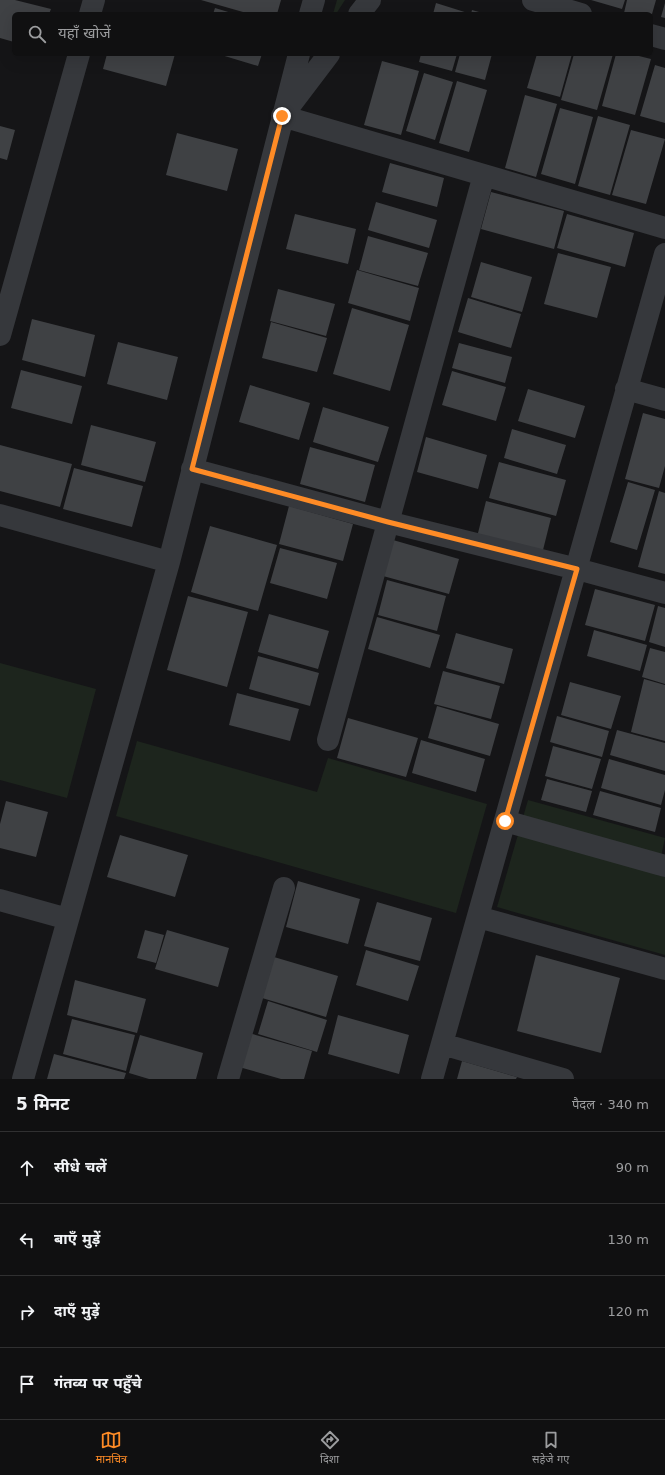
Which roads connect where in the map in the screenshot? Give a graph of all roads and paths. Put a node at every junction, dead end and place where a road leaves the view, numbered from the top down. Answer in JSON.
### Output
{"nodes":[{"id":1,"x":94,"y":0,"type":"edge"},
{"id":2,"x":314,"y":0,"type":"edge"},
{"id":3,"x":370,"y":0,"type":"edge"},
{"id":4,"x":534,"y":0,"type":"edge"},
{"id":5,"x":91,"y":12,"type":"edge"},
{"id":6,"x":311,"y":12,"type":"edge"},
{"id":7,"x":361,"y":12,"type":"edge"},
{"id":8,"x":574,"y":12,"type":"edge"},
{"id":9,"x":653,"y":36,"type":"edge"},
{"id":10,"x":665,"y":39,"type":"edge"},
{"id":11,"x":78,"y":56,"type":"edge"},
{"id":12,"x":298,"y":56,"type":"edge"},
{"id":13,"x":327,"y":56,"type":"edge"},
{"id":14,"x":282,"y":116,"type":"junction"},
{"id":15,"x":484,"y":175,"type":"junction"},
{"id":16,"x":665,"y":228,"type":"edge"},
{"id":17,"x":665,"y":254,"type":"edge"},
{"id":18,"x":0,"y":336,"type":"edge"},
{"id":19,"x":626,"y":389,"type":"junction"},
{"id":20,"x":665,"y":400,"type":"edge"},
{"id":21,"x":192,"y":469,"type":"junction"},
{"id":22,"x":0,"y":515,"type":"edge"},
{"id":23,"x":388,"y":522,"type":"junction"},
{"id":24,"x":169,"y":562,"type":"junction"},
{"id":25,"x":577,"y":569,"type":"junction"},
{"id":26,"x":665,"y":593,"type":"edge"},
{"id":27,"x":328,"y":740,"type":"dead end"},
{"id":28,"x":505,"y":821,"type":"junction"},
{"id":29,"x":665,"y":866,"type":"edge"},
{"id":30,"x":284,"y":888,"type":"dead end"},
{"id":31,"x":0,"y":900,"type":"edge"},
{"id":32,"x":478,"y":917,"type":"junction"},
{"id":33,"x":68,"y":919,"type":"junction"},
{"id":34,"x":665,"y":969,"type":"edge"},
{"id":35,"x":442,"y":1044,"type":"junction"},
{"id":36,"x":23,"y":1079,"type":"edge"},
{"id":37,"x":228,"y":1079,"type":"edge"},
{"id":38,"x":432,"y":1079,"type":"edge"},
{"id":39,"x":563,"y":1079,"type":"edge"}],
"edges":[{"from":1,"to":5,"type":"street"},
{"from":2,"to":6,"type":"street"},
{"from":3,"to":7,"type":"street"},
{"from":4,"to":8,"type":"street"},
{"from":9,"to":10,"type":"street"},
{"from":11,"to":18,"type":"street"},
{"from":12,"to":14,"type":"street"},
{"from":13,"to":14,"type":"street"},
{"from":14,"to":15,"type":"street"},
{"from":14,"to":21,"type":"street"},
{"from":15,"to":16,"type":"street"},
{"from":15,"to":23,"type":"street"},
{"from":17,"to":19,"type":"street"},
{"from":19,"to":20,"type":"street"},
{"from":19,"to":25,"type":"street"},
{"from":21,"to":23,"type":"street"},
{"from":21,"to":24,"type":"street"},
{"from":22,"to":24,"type":"street"},
{"from":23,"to":25,"type":"street"},
{"from":23,"to":27,"type":"street"},
{"from":24,"to":33,"type":"street"},
{"from":25,"to":26,"type":"street"},
{"from":25,"to":28,"type":"street"},
{"from":28,"to":29,"type":"street"},
{"from":28,"to":32,"type":"street"},
{"from":30,"to":37,"type":"street"},
{"from":31,"to":33,"type":"street"},
{"from":32,"to":34,"type":"street"},
{"from":32,"to":35,"type":"street"},
{"from":33,"to":36,"type":"street"},
{"from":35,"to":38,"type":"street"},
{"from":35,"to":39,"type":"street"}]}
